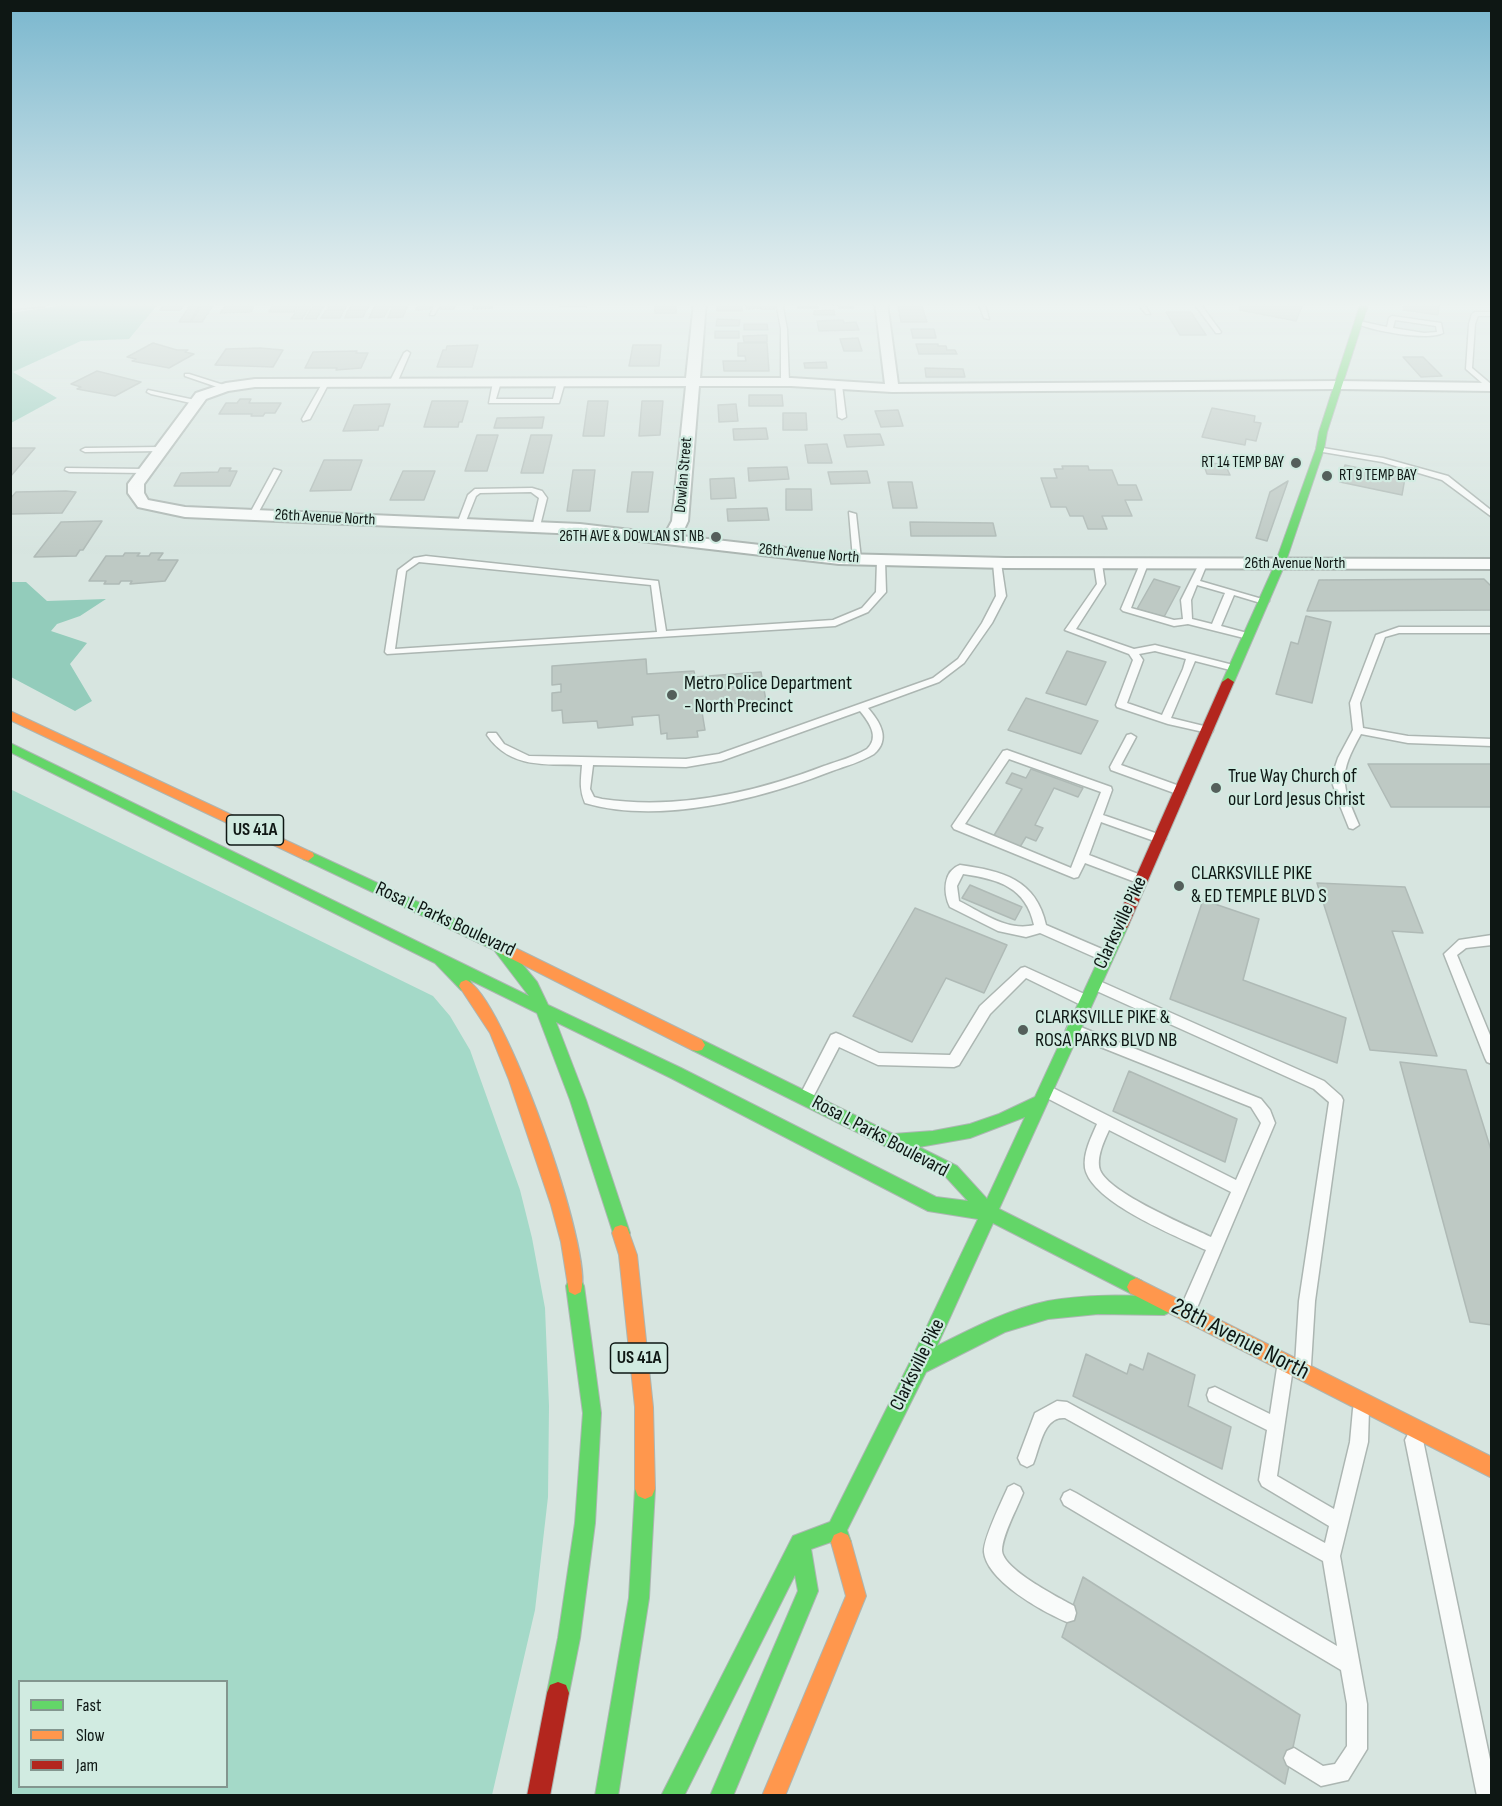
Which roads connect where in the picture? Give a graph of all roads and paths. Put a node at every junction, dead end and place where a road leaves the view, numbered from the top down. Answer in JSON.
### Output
{"nodes":[{"id":1,"x":231,"y":386,"type":"edge"},
{"id":2,"x":324,"y":386,"type":"edge"},
{"id":3,"x":496,"y":386,"type":"edge"},
{"id":4,"x":560,"y":386,"type":"edge"},
{"id":5,"x":693,"y":386,"type":"edge"},
{"id":6,"x":838,"y":386,"type":"edge"},
{"id":7,"x":861,"y":386,"type":"edge"},
{"id":8,"x":1148,"y":386,"type":"edge"},
{"id":9,"x":1338,"y":386,"type":"edge"},
{"id":10,"x":1435,"y":386,"type":"edge"},
{"id":11,"x":226,"y":387,"type":"joint"},
{"id":12,"x":1490,"y":387,"type":"edge"},
{"id":13,"x":892,"y":388,"type":"joint"},
{"id":14,"x":151,"y":392,"type":"dead end"},
{"id":15,"x":195,"y":402,"type":"junction"},
{"id":16,"x":842,"y":417,"type":"dead end"},
{"id":17,"x":306,"y":418,"type":"dead end"},
{"id":18,"x":160,"y":449,"type":"junction"},
{"id":19,"x":1320,"y":449,"type":"junction"},
{"id":20,"x":85,"y":450,"type":"dead end"},
{"id":21,"x":69,"y":470,"type":"dead end"},
{"id":22,"x":145,"y":471,"type":"junction"},
{"id":23,"x":277,"y":471,"type":"dead end"},
{"id":24,"x":852,"y":514,"type":"dead end"},
{"id":25,"x":253,"y":515,"type":"junction"},
{"id":26,"x":1491,"y":515,"type":"edge"},
{"id":27,"x":461,"y":524,"type":"junction"},
{"id":28,"x":536,"y":528,"type":"junction"},
{"id":29,"x":670,"y":539,"type":"junction"},
{"id":30,"x":856,"y":559,"type":"junction"},
{"id":31,"x":881,"y":560,"type":"junction"},
{"id":32,"x":997,"y":563,"type":"junction"},
{"id":33,"x":1098,"y":564,"type":"junction"},
{"id":34,"x":1144,"y":564,"type":"junction"},
{"id":35,"x":1203,"y":564,"type":"junction"},
{"id":36,"x":1280,"y":564,"type":"junction"},
{"id":37,"x":1491,"y":564,"type":"edge"},
{"id":38,"x":1195,"y":582,"type":"junction"},
{"id":39,"x":1230,"y":592,"type":"junction"},
{"id":40,"x":1263,"y":601,"type":"junction"},
{"id":41,"x":1188,"y":621,"type":"junction"},
{"id":42,"x":1216,"y":627,"type":"junction"},
{"id":43,"x":1491,"y":630,"type":"edge"},
{"id":44,"x":662,"y":633,"type":"junction"},
{"id":45,"x":1248,"y":636,"type":"junction"},
{"id":46,"x":1133,"y":652,"type":"junction"},
{"id":47,"x":1191,"y":656,"type":"junction"},
{"id":48,"x":1234,"y":668,"type":"junction"},
{"id":49,"x":863,"y":708,"type":"junction"},
{"id":50,"x":10,"y":715,"type":"edge"},
{"id":51,"x":1165,"y":719,"type":"junction"},
{"id":52,"x":1208,"y":730,"type":"junction"},
{"id":53,"x":1358,"y":730,"type":"junction"},
{"id":54,"x":492,"y":735,"type":"dead end"},
{"id":55,"x":1131,"y":736,"type":"dead end"},
{"id":56,"x":1491,"y":742,"type":"edge"},
{"id":57,"x":10,"y":747,"type":"edge"},
{"id":58,"x":588,"y":762,"type":"junction"},
{"id":59,"x":1181,"y":791,"type":"junction"},
{"id":60,"x":1097,"y":818,"type":"junction"},
{"id":61,"x":1353,"y":825,"type":"dead end"},
{"id":62,"x":1160,"y":839,"type":"junction"},
{"id":63,"x":1082,"y":857,"type":"junction"},
{"id":64,"x":1142,"y":880,"type":"junction"},
{"id":65,"x":1041,"y":928,"type":"junction"},
{"id":66,"x":1491,"y":940,"type":"edge"},
{"id":67,"x":499,"y":946,"type":"junction"},
{"id":68,"x":1105,"y":956,"type":"junction"},
{"id":69,"x":440,"y":959,"type":"junction"},
{"id":70,"x":1094,"y":984,"type":"junction"},
{"id":71,"x":1086,"y":1001,"type":"junction"},
{"id":72,"x":542,"y":1007,"type":"junction"},
{"id":73,"x":1073,"y":1030,"type":"junction"},
{"id":74,"x":1491,"y":1058,"type":"edge"},
{"id":75,"x":1042,"y":1097,"type":"junction"},
{"id":76,"x":805,"y":1098,"type":"junction"},
{"id":77,"x":1105,"y":1122,"type":"junction"},
{"id":78,"x":892,"y":1141,"type":"junction"},
{"id":79,"x":1240,"y":1189,"type":"junction"},
{"id":80,"x":988,"y":1212,"type":"junction"},
{"id":81,"x":1215,"y":1246,"type":"junction"},
{"id":82,"x":1180,"y":1310,"type":"junction"},
{"id":83,"x":1286,"y":1364,"type":"junction"},
{"id":84,"x":919,"y":1365,"type":"junction"},
{"id":85,"x":1303,"y":1372,"type":"junction"},
{"id":86,"x":1215,"y":1395,"type":"dead end"},
{"id":87,"x":1361,"y":1402,"type":"junction"},
{"id":88,"x":1276,"y":1426,"type":"junction"},
{"id":89,"x":1411,"y":1427,"type":"junction"},
{"id":90,"x":1027,"y":1458,"type":"dead end"},
{"id":91,"x":1491,"y":1468,"type":"edge"},
{"id":92,"x":1014,"y":1493,"type":"dead end"},
{"id":93,"x":1070,"y":1499,"type":"dead end"},
{"id":94,"x":1339,"y":1522,"type":"junction"},
{"id":95,"x":837,"y":1529,"type":"junction"},
{"id":96,"x":800,"y":1543,"type":"junction"},
{"id":97,"x":1331,"y":1556,"type":"junction"},
{"id":98,"x":1067,"y":1613,"type":"dead end"},
{"id":99,"x":1350,"y":1664,"type":"junction"},
{"id":100,"x":1294,"y":1758,"type":"dead end"},
{"id":101,"x":538,"y":1796,"type":"edge"},
{"id":102,"x":606,"y":1796,"type":"edge"},
{"id":103,"x":672,"y":1796,"type":"edge"},
{"id":104,"x":721,"y":1796,"type":"edge"},
{"id":105,"x":773,"y":1796,"type":"edge"},
{"id":106,"x":1487,"y":1796,"type":"edge"}],
"edges":[{"from":1,"to":11,"type":"street"},
{"from":2,"to":17,"type":"lane"},
{"from":3,"to":4,"type":"lane"},
{"from":5,"to":29,"type":"street","name":"Dowlan Street"},
{"from":6,"to":16,"type":"lane"},
{"from":7,"to":13,"type":"street"},
{"from":8,"to":13,"type":"street"},
{"from":9,"to":19,"type":"main road","name":"Clarksville Pike"},
{"from":10,"to":12,"type":"street"},
{"from":11,"to":15,"type":"street"},
{"from":14,"to":15,"type":"lane"},
{"from":15,"to":18,"type":"street"},
{"from":18,"to":20,"type":"lane"},
{"from":18,"to":22,"type":"street"},
{"from":19,"to":26,"type":"lane"},
{"from":19,"to":36,"type":"main road","name":"Clarksville Pike"},
{"from":21,"to":22,"type":"lane"},
{"from":22,"to":25,"type":"street","name":"26th Avenue North"},
{"from":23,"to":25,"type":"lane"},
{"from":24,"to":30,"type":"lane"},
{"from":25,"to":27,"type":"street","name":"26th Avenue North"},
{"from":27,"to":28,"type":"street","name":"26th Avenue North"},
{"from":27,"to":28,"type":"lane"},
{"from":28,"to":29,"type":"street","name":"26th Avenue North"},
{"from":29,"to":30,"type":"street","name":"26th Avenue North"},
{"from":30,"to":31,"type":"street","name":"26th Avenue North"},
{"from":31,"to":32,"type":"street","name":"26th Avenue North"},
{"from":31,"to":44,"type":"lane"},
{"from":32,"to":33,"type":"street","name":"26th Avenue North"},
{"from":32,"to":49,"type":"lane"},
{"from":33,"to":34,"type":"street","name":"26th Avenue North"},
{"from":33,"to":46,"type":"lane"},
{"from":34,"to":35,"type":"street","name":"26th Avenue North"},
{"from":34,"to":41,"type":"lane"},
{"from":35,"to":36,"type":"street","name":"26th Avenue North"},
{"from":35,"to":38,"type":"lane"},
{"from":36,"to":37,"type":"street","name":"26th Avenue North"},
{"from":36,"to":40,"type":"main road","name":"Clarksville Pike"},
{"from":38,"to":39,"type":"lane"},
{"from":38,"to":41,"type":"lane"},
{"from":39,"to":40,"type":"lane"},
{"from":39,"to":42,"type":"lane"},
{"from":40,"to":45,"type":"main road","name":"Clarksville Pike"},
{"from":41,"to":42,"type":"lane"},
{"from":42,"to":45,"type":"lane"},
{"from":43,"to":53,"type":"lane"},
{"from":44,"to":44,"type":"lane"},
{"from":45,"to":48,"type":"main road","name":"Clarksville Pike"},
{"from":46,"to":47,"type":"lane"},
{"from":46,"to":51,"type":"lane"},
{"from":47,"to":48,"type":"lane"},
{"from":47,"to":51,"type":"lane"},
{"from":48,"to":52,"type":"main road","name":"Clarksville Pike"},
{"from":49,"to":58,"type":"lane"},
{"from":49,"to":58,"type":"lane"},
{"from":50,"to":67,"type":"main road","name":"Rosa L Parks Boulevard","number":"US 41A"},
{"from":51,"to":52,"type":"lane"},
{"from":52,"to":59,"type":"main road","name":"Clarksville Pike"},
{"from":53,"to":56,"type":"lane"},
{"from":53,"to":61,"type":"lane"},
{"from":54,"to":58,"type":"lane"},
{"from":55,"to":59,"type":"lane"},
{"from":57,"to":69,"type":"main road","name":"Rosa L Parks Boulevard","number":"US 41A"},
{"from":59,"to":62,"type":"main road","name":"Clarksville Pike"},
{"from":60,"to":62,"type":"lane"},
{"from":60,"to":63,"type":"lane"},
{"from":60,"to":63,"type":"lane"},
{"from":62,"to":64,"type":"main road","name":"Clarksville Pike"},
{"from":63,"to":64,"type":"lane"},
{"from":64,"to":68,"type":"main road","name":"Clarksville Pike"},
{"from":65,"to":65,"type":"lane"},
{"from":65,"to":68,"type":"lane"},
{"from":66,"to":74,"type":"lane"},
{"from":67,"to":72,"type":"main road","number":"US 41A"},
{"from":67,"to":76,"type":"main road","name":"Rosa L Parks Boulevard"},
{"from":68,"to":70,"type":"main road","name":"Clarksville Pike"},
{"from":69,"to":72,"type":"main road","name":"Rosa L Parks Boulevard"},
{"from":69,"to":101,"type":"main road","number":"US 41A"},
{"from":70,"to":71,"type":"main road","name":"Clarksville Pike"},
{"from":70,"to":85,"type":"lane"},
{"from":71,"to":73,"type":"main road","name":"Clarksville Pike"},
{"from":71,"to":76,"type":"lane"},
{"from":72,"to":80,"type":"main road","name":"Rosa L Parks Boulevard"},
{"from":72,"to":102,"type":"main road","number":"US 41A"},
{"from":73,"to":75,"type":"main road","name":"Clarksville Pike"},
{"from":73,"to":79,"type":"lane"},
{"from":75,"to":77,"type":"lane"},
{"from":75,"to":78,"type":"main road"},
{"from":75,"to":80,"type":"main road","name":"Clarksville Pike"},
{"from":76,"to":78,"type":"main road","name":"Rosa L Parks Boulevard"},
{"from":77,"to":79,"type":"lane"},
{"from":77,"to":81,"type":"lane"},
{"from":78,"to":80,"type":"main road","name":"Rosa L Parks Boulevard"},
{"from":79,"to":81,"type":"lane"},
{"from":80,"to":82,"type":"main road","name":"28th Avenue North"},
{"from":80,"to":84,"type":"main road","name":"Clarksville Pike"},
{"from":81,"to":82,"type":"lane"},
{"from":82,"to":83,"type":"main road","name":"28th Avenue North"},
{"from":82,"to":84,"type":"main road"},
{"from":83,"to":85,"type":"main road","name":"28th Avenue North"},
{"from":83,"to":88,"type":"lane"},
{"from":84,"to":95,"type":"main road","name":"Clarksville Pike"},
{"from":85,"to":87,"type":"main road","name":"28th Avenue North"},
{"from":86,"to":88,"type":"lane"},
{"from":87,"to":89,"type":"main road","name":"28th Avenue North"},
{"from":87,"to":94,"type":"lane"},
{"from":88,"to":94,"type":"lane"},
{"from":89,"to":91,"type":"main road","name":"28th Avenue North"},
{"from":89,"to":106,"type":"lane"},
{"from":90,"to":97,"type":"lane"},
{"from":92,"to":98,"type":"lane"},
{"from":93,"to":99,"type":"lane"},
{"from":94,"to":97,"type":"lane"},
{"from":95,"to":96,"type":"main road"},
{"from":95,"to":105,"type":"main road"},
{"from":96,"to":103,"type":"main road"},
{"from":96,"to":104,"type":"main road"},
{"from":97,"to":99,"type":"lane"},
{"from":99,"to":100,"type":"lane"}]}
